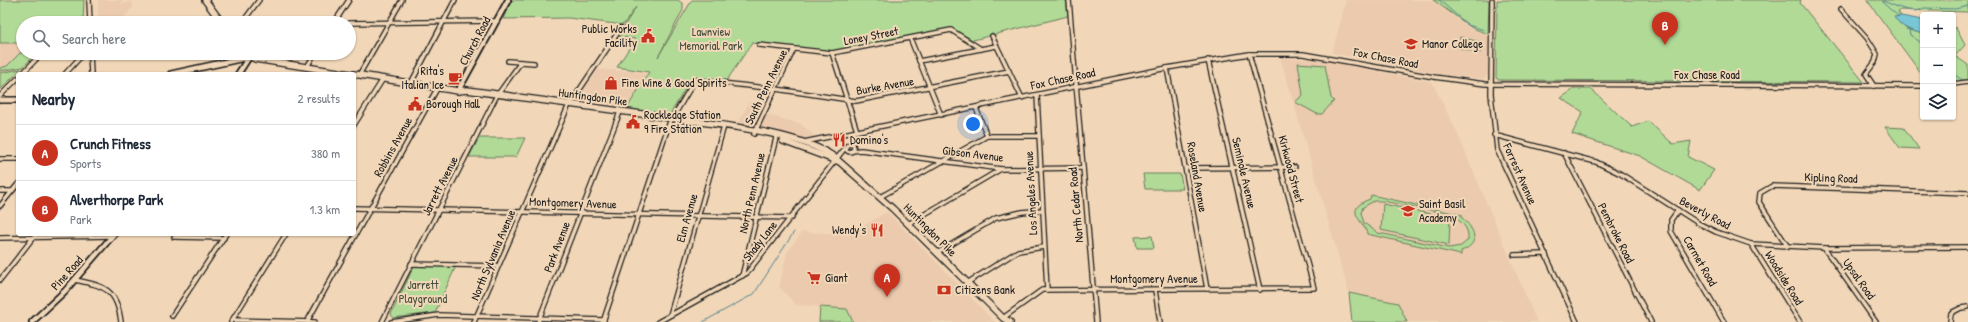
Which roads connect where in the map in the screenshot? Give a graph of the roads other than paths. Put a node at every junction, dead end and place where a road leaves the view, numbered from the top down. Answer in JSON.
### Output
{"nodes":[{"id":1,"x":89,"y":0,"type":"edge"},
{"id":2,"x":205,"y":0,"type":"edge"},
{"id":3,"x":259,"y":0,"type":"edge"},
{"id":4,"x":349,"y":0,"type":"edge"},
{"id":5,"x":402,"y":0,"type":"edge"},
{"id":6,"x":455,"y":0,"type":"edge"},
{"id":7,"x":508,"y":0,"type":"edge"},
{"id":8,"x":1069,"y":0,"type":"edge"},
{"id":9,"x":1492,"y":0,"type":"edge"},
{"id":10,"x":1841,"y":9,"type":"dead end"},
{"id":11,"x":90,"y":16,"type":"edge"},
{"id":12,"x":217,"y":16,"type":"edge"},
{"id":13,"x":247,"y":16,"type":"edge"},
{"id":14,"x":339,"y":16,"type":"edge"},
{"id":15,"x":496,"y":21,"type":"junction"},
{"id":16,"x":443,"y":22,"type":"junction"},
{"id":17,"x":356,"y":23,"type":"edge"},
{"id":18,"x":389,"y":23,"type":"junction"},
{"id":19,"x":621,"y":28,"type":"dead end"},
{"id":20,"x":992,"y":36,"type":"dead end"},
{"id":21,"x":910,"y":38,"type":"junction"},
{"id":22,"x":759,"y":45,"type":"dead end"},
{"id":23,"x":996,"y":46,"type":"junction"},
{"id":24,"x":794,"y":49,"type":"junction"},
{"id":25,"x":982,"y":49,"type":"junction"},
{"id":26,"x":832,"y":53,"type":"junction"},
{"id":27,"x":1250,"y":54,"type":"junction"},
{"id":28,"x":35,"y":60,"type":"edge"},
{"id":29,"x":77,"y":60,"type":"edge"},
{"id":30,"x":90,"y":60,"type":"edge"},
{"id":31,"x":239,"y":60,"type":"edge"},
{"id":32,"x":248,"y":60,"type":"edge"},
{"id":33,"x":262,"y":60,"type":"edge"},
{"id":34,"x":310,"y":60,"type":"edge"},
{"id":35,"x":919,"y":60,"type":"junction"},
{"id":36,"x":1208,"y":60,"type":"junction"},
{"id":37,"x":508,"y":61,"type":"dead end"},
{"id":38,"x":521,"y":62,"type":"junction"},
{"id":39,"x":534,"y":63,"type":"dead end"},
{"id":40,"x":306,"y":67,"type":"junction"},
{"id":41,"x":1167,"y":68,"type":"junction"},
{"id":42,"x":1009,"y":71,"type":"junction"},
{"id":43,"x":24,"y":72,"type":"edge"},
{"id":44,"x":66,"y":72,"type":"edge"},
{"id":45,"x":91,"y":72,"type":"edge"},
{"id":46,"x":181,"y":72,"type":"edge"},
{"id":47,"x":239,"y":72,"type":"edge"},
{"id":48,"x":326,"y":72,"type":"edge"},
{"id":49,"x":356,"y":75,"type":"edge"},
{"id":50,"x":383,"y":79,"type":"junction"},
{"id":51,"x":16,"y":80,"type":"edge"},
{"id":52,"x":1968,"y":82,"type":"edge"},
{"id":53,"x":411,"y":83,"type":"junction"},
{"id":54,"x":1490,"y":83,"type":"junction"},
{"id":55,"x":1956,"y":84,"type":"edge"},
{"id":56,"x":930,"y":86,"type":"junction"},
{"id":57,"x":1874,"y":86,"type":"junction"},
{"id":58,"x":1920,"y":86,"type":"edge"},
{"id":59,"x":438,"y":87,"type":"junction"},
{"id":60,"x":1076,"y":87,"type":"junction"},
{"id":61,"x":776,"y":89,"type":"junction"},
{"id":62,"x":458,"y":91,"type":"junction"},
{"id":63,"x":1037,"y":95,"type":"junction"},
{"id":64,"x":0,"y":96,"type":"edge"},
{"id":65,"x":496,"y":96,"type":"junction"},
{"id":66,"x":1022,"y":98,"type":"junction"},
{"id":67,"x":0,"y":100,"type":"edge"},
{"id":68,"x":16,"y":100,"type":"edge"},
{"id":69,"x":847,"y":101,"type":"junction"},
{"id":70,"x":569,"y":106,"type":"junction"},
{"id":71,"x":976,"y":108,"type":"junction"},
{"id":72,"x":619,"y":113,"type":"junction"},
{"id":73,"x":941,"y":114,"type":"junction"},
{"id":74,"x":671,"y":120,"type":"junction"},
{"id":75,"x":356,"y":122,"type":"edge"},
{"id":76,"x":723,"y":127,"type":"junction"},
{"id":77,"x":755,"y":132,"type":"junction"},
{"id":78,"x":855,"y":132,"type":"junction"},
{"id":79,"x":1494,"y":135,"type":"junction"},
{"id":80,"x":987,"y":136,"type":"junction"},
{"id":81,"x":1039,"y":136,"type":"junction"},
{"id":82,"x":853,"y":137,"type":"junction"},
{"id":83,"x":776,"y":138,"type":"junction"},
{"id":84,"x":803,"y":142,"type":"junction"},
{"id":85,"x":848,"y":149,"type":"junction"},
{"id":86,"x":1564,"y":153,"type":"junction"},
{"id":87,"x":0,"y":159,"type":"edge"},
{"id":88,"x":16,"y":159,"type":"edge"},
{"id":89,"x":837,"y":161,"type":"junction"},
{"id":90,"x":944,"y":161,"type":"junction"},
{"id":91,"x":1232,"y":167,"type":"junction"},
{"id":92,"x":1296,"y":167,"type":"dead end"},
{"id":93,"x":1040,"y":168,"type":"junction"},
{"id":94,"x":1083,"y":168,"type":"junction"},
{"id":95,"x":1186,"y":168,"type":"junction"},
{"id":96,"x":1281,"y":168,"type":"junction"},
{"id":97,"x":1001,"y":169,"type":"junction"},
{"id":98,"x":16,"y":186,"type":"edge"},
{"id":99,"x":0,"y":191,"type":"edge"},
{"id":100,"x":12,"y":191,"type":"junction"},
{"id":101,"x":1968,"y":193,"type":"edge"},
{"id":102,"x":880,"y":197,"type":"junction"},
{"id":103,"x":0,"y":206,"type":"edge"},
{"id":104,"x":356,"y":208,"type":"edge"},
{"id":105,"x":370,"y":209,"type":"junction"},
{"id":106,"x":439,"y":210,"type":"junction"},
{"id":107,"x":1042,"y":210,"type":"junction"},
{"id":108,"x":1678,"y":210,"type":"junction"},
{"id":109,"x":522,"y":212,"type":"junction"},
{"id":110,"x":580,"y":213,"type":"junction"},
{"id":111,"x":639,"y":215,"type":"junction"},
{"id":112,"x":697,"y":216,"type":"junction"},
{"id":113,"x":756,"y":217,"type":"junction"},
{"id":114,"x":792,"y":218,"type":"junction"},
{"id":115,"x":908,"y":224,"type":"junction"},
{"id":116,"x":356,"y":234,"type":"edge"},
{"id":117,"x":34,"y":236,"type":"edge"},
{"id":118,"x":112,"y":236,"type":"edge"},
{"id":119,"x":175,"y":236,"type":"edge"},
{"id":120,"x":225,"y":236,"type":"edge"},
{"id":121,"x":285,"y":236,"type":"edge"},
{"id":122,"x":355,"y":236,"type":"edge"},
{"id":123,"x":0,"y":238,"type":"edge"},
{"id":124,"x":1751,"y":244,"type":"junction"},
{"id":125,"x":1044,"y":247,"type":"junction"},
{"id":126,"x":1788,"y":247,"type":"junction"},
{"id":127,"x":1968,"y":247,"type":"edge"},
{"id":128,"x":1824,"y":248,"type":"junction"},
{"id":129,"x":937,"y":253,"type":"junction"},
{"id":130,"x":1546,"y":254,"type":"junction"},
{"id":131,"x":1514,"y":255,"type":"dead end"},
{"id":132,"x":411,"y":264,"type":"junction"},
{"id":133,"x":498,"y":266,"type":"junction"},
{"id":134,"x":742,"y":276,"type":"junction"},
{"id":135,"x":0,"y":280,"type":"edge"},
{"id":136,"x":75,"y":280,"type":"junction"},
{"id":137,"x":967,"y":283,"type":"junction"},
{"id":138,"x":1314,"y":288,"type":"joint"},
{"id":139,"x":1093,"y":289,"type":"junction"},
{"id":140,"x":1207,"y":289,"type":"junction"},
{"id":141,"x":1047,"y":290,"type":"junction"},
{"id":142,"x":1155,"y":290,"type":"junction"},
{"id":143,"x":1260,"y":290,"type":"junction"},
{"id":144,"x":1968,"y":307,"type":"edge"},
{"id":145,"x":670,"y":315,"type":"junction"},
{"id":146,"x":172,"y":316,"type":"dead end"},
{"id":147,"x":477,"y":316,"type":"junction"},
{"id":148,"x":539,"y":320,"type":"edge"},
{"id":149,"x":1004,"y":320,"type":"edge"},
{"id":150,"x":232,"y":321,"type":"edge"},
{"id":151,"x":603,"y":321,"type":"edge"},
{"id":152,"x":32,"y":322,"type":"edge"},
{"id":153,"x":121,"y":322,"type":"edge"},
{"id":154,"x":307,"y":322,"type":"edge"},
{"id":155,"x":315,"y":322,"type":"edge"},
{"id":156,"x":382,"y":322,"type":"edge"},
{"id":157,"x":391,"y":322,"type":"edge"},
{"id":158,"x":474,"y":322,"type":"edge"},
{"id":159,"x":658,"y":322,"type":"edge"},
{"id":160,"x":1010,"y":322,"type":"edge"},
{"id":161,"x":1096,"y":322,"type":"edge"},
{"id":162,"x":1160,"y":322,"type":"edge"},
{"id":163,"x":1577,"y":322,"type":"edge"},
{"id":164,"x":1651,"y":322,"type":"edge"},
{"id":165,"x":1724,"y":322,"type":"edge"},
{"id":166,"x":1800,"y":322,"type":"edge"},
{"id":167,"x":1876,"y":322,"type":"edge"},
{"id":168,"x":1950,"y":322,"type":"edge"}],
"edges":[{"from":1,"to":11,"type":"street"},
{"from":2,"to":12,"type":"main road"},
{"from":3,"to":13,"type":"street"},
{"from":4,"to":14,"type":"street"},
{"from":5,"to":18,"type":"street"},
{"from":6,"to":16,"type":"street"},
{"from":7,"to":15,"type":"street","name":"Church Road"},
{"from":8,"to":60,"type":"street","name":"North Cedar Road"},
{"from":9,"to":54,"type":"street","name":"Forrest Avenue"},
{"from":10,"to":57,"type":"street"},
{"from":15,"to":16,"type":"street"},
{"from":15,"to":62,"type":"street","name":"Church Road"},
{"from":16,"to":18,"type":"street"},
{"from":16,"to":53,"type":"street"},
{"from":17,"to":18,"type":"street"},
{"from":18,"to":49,"type":"street"},
{"from":19,"to":70,"type":"street","name":"North Sylvania Avenue"},
{"from":20,"to":23,"type":"street"},
{"from":21,"to":25,"type":"street","name":"Loney Street"},
{"from":21,"to":26,"type":"street","name":"Loney Street"},
{"from":21,"to":35,"type":"street"},
{"from":22,"to":24,"type":"street","name":"Loney Street"},
{"from":23,"to":25,"type":"street"},
{"from":23,"to":42,"type":"street"},
{"from":24,"to":26,"type":"street","name":"Loney Street"},
{"from":24,"to":61,"type":"street","name":"South Penn Avenue"},
{"from":25,"to":35,"type":"street"},
{"from":26,"to":69,"type":"street"},
{"from":27,"to":36,"type":"street","name":"Fox Chase Road"},
{"from":27,"to":54,"type":"street","name":"Fox Chase Road"},
{"from":27,"to":96,"type":"street","name":"Kirkwood Street"},
{"from":28,"to":43,"type":"street"},
{"from":29,"to":44,"type":"street"},
{"from":30,"to":45,"type":"street"},
{"from":31,"to":46,"type":"main road"},
{"from":32,"to":47,"type":"street"},
{"from":33,"to":40,"type":"main road"},
{"from":34,"to":40,"type":"street"},
{"from":35,"to":56,"type":"street"},
{"from":36,"to":41,"type":"street","name":"Fox Chase Road"},
{"from":36,"to":91,"type":"street","name":"Seminole Avenue"},
{"from":37,"to":38,"type":"street"},
{"from":38,"to":39,"type":"street"},
{"from":38,"to":65,"type":"street","name":"Jarrett Avenue"},
{"from":40,"to":48,"type":"main road"},
{"from":41,"to":60,"type":"street","name":"Fox Chase Road"},
{"from":41,"to":95,"type":"street","name":"Roseland Avenue"},
{"from":42,"to":56,"type":"street","name":"Burke Avenue"},
{"from":42,"to":66,"type":"street"},
{"from":49,"to":50,"type":"main road","name":"Huntingdon Pike"},
{"from":50,"to":53,"type":"main road","name":"Huntingdon Pike"},
{"from":50,"to":75,"type":"street"},
{"from":51,"to":64,"type":"street"},
{"from":52,"to":55,"type":"street"},
{"from":53,"to":59,"type":"main road","name":"Huntingdon Pike"},
{"from":54,"to":57,"type":"street","name":"Fox Chase Road"},
{"from":54,"to":79,"type":"street","name":"Forrest Avenue"},
{"from":56,"to":69,"type":"street","name":"Burke Avenue"},
{"from":56,"to":73,"type":"street"},
{"from":57,"to":58,"type":"street","name":"Fox Chase Road"},
{"from":59,"to":62,"type":"main road","name":"Huntingdon Pike"},
{"from":59,"to":105,"type":"street","name":"Robbins Avenue"},
{"from":60,"to":63,"type":"street","name":"Fox Chase Road"},
{"from":60,"to":94,"type":"street","name":"North Cedar Road"},
{"from":61,"to":69,"type":"street","name":"Burke Avenue"},
{"from":61,"to":74,"type":"street","name":"Burke Avenue"},
{"from":61,"to":77,"type":"street","name":"South Penn Avenue"},
{"from":62,"to":65,"type":"main road","name":"Huntingdon Pike"},
{"from":63,"to":66,"type":"street","name":"Fox Chase Road"},
{"from":63,"to":81,"type":"street","name":"Los Angeles Avenue"},
{"from":65,"to":70,"type":"main road","name":"Huntingdon Pike"},
{"from":65,"to":106,"type":"street","name":"Jarrett Avenue"},
{"from":66,"to":71,"type":"street","name":"Fox Chase Road"},
{"from":67,"to":68,"type":"main road"},
{"from":69,"to":78,"type":"street"},
{"from":70,"to":72,"type":"main road","name":"Huntingdon Pike"},
{"from":70,"to":109,"type":"street","name":"North Sylvania Avenue"},
{"from":71,"to":73,"type":"street","name":"Fox Chase Road"},
{"from":71,"to":80,"type":"street"},
{"from":72,"to":74,"type":"main road","name":"Huntingdon Pike"},
{"from":72,"to":110,"type":"street","name":"Park Avenue"},
{"from":73,"to":78,"type":"street","name":"Fox Chase Road"},
{"from":74,"to":76,"type":"main road","name":"Huntingdon Pike"},
{"from":74,"to":111,"type":"street"},
{"from":76,"to":77,"type":"main road","name":"Huntingdon Pike"},
{"from":76,"to":112,"type":"street","name":"Elm Avenue"},
{"from":77,"to":83,"type":"main road","name":"Huntingdon Pike"},
{"from":77,"to":84,"type":"main road","name":"Huntingdon Pike"},
{"from":78,"to":82,"type":"street"},
{"from":78,"to":84,"type":"street","name":"Fox Chase Road"},
{"from":79,"to":86,"type":"street","name":"Beverly Road"},
{"from":79,"to":130,"type":"street","name":"Forrest Avenue"},
{"from":80,"to":81,"type":"street"},
{"from":80,"to":90,"type":"street"},
{"from":81,"to":93,"type":"street","name":"Los Angeles Avenue"},
{"from":82,"to":85,"type":"street"},
{"from":82,"to":85,"type":"street"},
{"from":83,"to":89,"type":"main road","name":"Huntingdon Pike"},
{"from":83,"to":113,"type":"street","name":"North Penn Avenue"},
{"from":84,"to":89,"type":"main road","name":"Huntingdon Pike"},
{"from":85,"to":89,"type":"street"},
{"from":85,"to":90,"type":"street","name":"Gibson Avenue"},
{"from":86,"to":108,"type":"street","name":"Beverly Road"},
{"from":86,"to":164,"type":"street","name":"Pembroke Road"},
{"from":87,"to":88,"type":"street"},
{"from":89,"to":102,"type":"main road","name":"Huntingdon Pike"},
{"from":89,"to":114,"type":"street","name":"Shady Lane"},
{"from":90,"to":97,"type":"street","name":"Gibson Avenue"},
{"from":90,"to":102,"type":"street"},
{"from":91,"to":95,"type":"street"},
{"from":91,"to":96,"type":"street"},
{"from":91,"to":143,"type":"street","name":"Seminole Avenue"},
{"from":92,"to":96,"type":"street"},
{"from":93,"to":94,"type":"street","name":"Gibson Avenue"},
{"from":93,"to":97,"type":"street","name":"Gibson Avenue"},
{"from":93,"to":107,"type":"street","name":"Los Angeles Avenue"},
{"from":94,"to":139,"type":"street","name":"North Cedar Road"},
{"from":95,"to":140,"type":"street","name":"Roseland Avenue"},
{"from":96,"to":138,"type":"street","name":"Kirkwood Street"},
{"from":97,"to":115,"type":"street"},
{"from":98,"to":100,"type":"street"},
{"from":99,"to":100,"type":"street"},
{"from":100,"to":103,"type":"street"},
{"from":101,"to":126,"type":"street","name":"Kipling Road"},
{"from":102,"to":115,"type":"main road","name":"Huntingdon Pike"},
{"from":104,"to":105,"type":"street","name":"Montgomery Avenue"},
{"from":105,"to":106,"type":"street","name":"Montgomery Avenue"},
{"from":105,"to":116,"type":"street","name":"Robbins Avenue"},
{"from":106,"to":109,"type":"street","name":"Montgomery Avenue"},
{"from":106,"to":132,"type":"street","name":"Jarrett Avenue"},
{"from":107,"to":125,"type":"street","name":"Los Angeles Avenue"},
{"from":107,"to":129,"type":"street"},
{"from":108,"to":124,"type":"street","name":"Beverly Road"},
{"from":108,"to":165,"type":"street","name":"Carmet Road"},
{"from":109,"to":110,"type":"street","name":"Montgomery Avenue"},
{"from":109,"to":133,"type":"street","name":"North Sylvania Avenue"},
{"from":110,"to":111,"type":"street","name":"Montgomery Avenue"},
{"from":110,"to":148,"type":"street","name":"Park Avenue"},
{"from":111,"to":112,"type":"street","name":"Montgomery Avenue"},
{"from":111,"to":151,"type":"street"},
{"from":112,"to":113,"type":"street","name":"Montgomery Avenue"},
{"from":112,"to":145,"type":"street","name":"Elm Avenue"},
{"from":113,"to":114,"type":"street","name":"Montgomery Avenue"},
{"from":113,"to":134,"type":"street","name":"North Penn Avenue"},
{"from":114,"to":134,"type":"street","name":"Shady Lane"},
{"from":115,"to":129,"type":"main road","name":"Huntingdon Pike"},
{"from":117,"to":123,"type":"street"},
{"from":117,"to":135,"type":"street"},
{"from":118,"to":136,"type":"street","name":"Pine Road"},
{"from":119,"to":120,"type":"street"},
{"from":120,"to":146,"type":"street"},
{"from":121,"to":150,"type":"street"},
{"from":122,"to":154,"type":"street","name":"Robbins Avenue"},
{"from":124,"to":126,"type":"street","name":"Beverly Road"},
{"from":124,"to":166,"type":"street","name":"Woodside Road"},
{"from":125,"to":137,"type":"street"},
{"from":125,"to":141,"type":"street","name":"Los Angeles Avenue"},
{"from":126,"to":128,"type":"street","name":"Beverly Road"},
{"from":127,"to":128,"type":"street","name":"Beverly Road"},
{"from":128,"to":167,"type":"street","name":"Upsal Road"},
{"from":129,"to":137,"type":"main road","name":"Huntingdon Pike"},
{"from":130,"to":131,"type":"street"},
{"from":130,"to":163,"type":"street","name":"Forrest Avenue"},
{"from":132,"to":133,"type":"street"},
{"from":132,"to":156,"type":"street","name":"Jarrett Avenue"},
{"from":133,"to":147,"type":"street","name":"North Sylvania Avenue"},
{"from":134,"to":145,"type":"street","name":"Shady Lane"},
{"from":136,"to":152,"type":"street","name":"Pine Road"},
{"from":136,"to":153,"type":"street"},
{"from":137,"to":149,"type":"main road","name":"Huntingdon Pike"},
{"from":138,"to":143,"type":"street","name":"Montgomery Avenue"},
{"from":139,"to":141,"type":"street","name":"Montgomery Avenue"},
{"from":139,"to":142,"type":"street","name":"Montgomery Avenue"},
{"from":139,"to":161,"type":"street","name":"North Cedar Road"},
{"from":140,"to":142,"type":"street","name":"Montgomery Avenue"},
{"from":140,"to":143,"type":"street","name":"Montgomery Avenue"},
{"from":141,"to":149,"type":"street","name":"Montgomery Avenue"},
{"from":142,"to":162,"type":"street"},
{"from":144,"to":168,"type":"street"},
{"from":145,"to":159,"type":"street","name":"Shady Lane"},
{"from":147,"to":148,"type":"street"},
{"from":147,"to":157,"type":"street"},
{"from":147,"to":158,"type":"street","name":"North Sylvania Avenue"},
{"from":148,"to":151,"type":"street"},
{"from":149,"to":160,"type":"main road","name":"Huntingdon Pike"},
{"from":150,"to":154,"type":"street"},
{"from":154,"to":155,"type":"street"}]}
